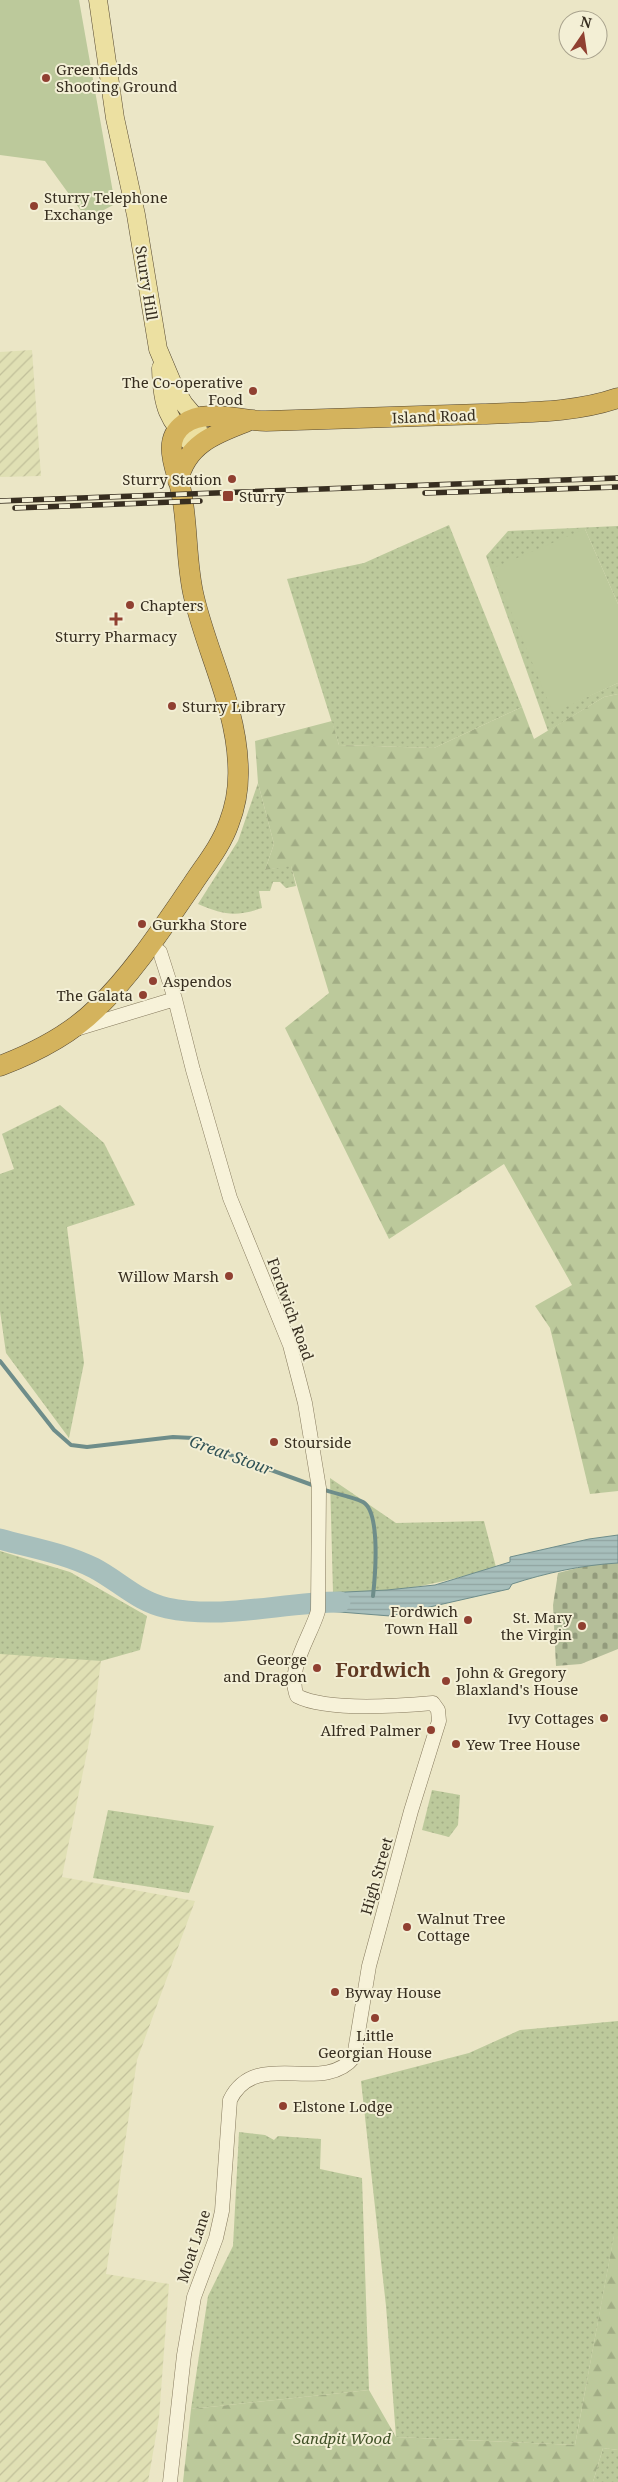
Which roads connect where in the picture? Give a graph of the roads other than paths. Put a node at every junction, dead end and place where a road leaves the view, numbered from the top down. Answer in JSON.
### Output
{"nodes":[{"id":1,"x":98,"y":0,"type":"edge"},
{"id":2,"x":160,"y":360,"type":"junction"},
{"id":3,"x":618,"y":398,"type":"edge"},
{"id":4,"x":195,"y":417,"type":"junction"},
{"id":5,"x":248,"y":421,"type":"junction"},
{"id":6,"x":177,"y":430,"type":"junction"},
{"id":7,"x":198,"y":445,"type":"junction"},
{"id":8,"x":178,"y":481,"type":"junction"},
{"id":9,"x":150,"y":945,"type":"junction"},
{"id":10,"x":175,"y":999,"type":"junction"},
{"id":11,"x":71,"y":1030,"type":"junction"},
{"id":12,"x":0,"y":1066,"type":"edge"},
{"id":13,"x":436,"y":1706,"type":"joint"},
{"id":14,"x":354,"y":2057,"type":"joint"},
{"id":15,"x":170,"y":2482,"type":"edge"}],
"edges":[{"from":1,"to":2,"type":"main road","name":"Sturry Hill"},
{"from":2,"to":4,"type":"main road","name":"Sturry Hill"},
{"from":2,"to":6,"type":"main road","name":"Sturry Hill"},
{"from":3,"to":5,"type":"highway","name":"Island Road"},
{"from":4,"to":5,"type":"highway","name":"Island Road"},
{"from":4,"to":6,"type":"highway"},
{"from":4,"to":7,"type":"main road","name":"Sturry Hill"},
{"from":5,"to":7,"type":"highway","name":"Island Road"},
{"from":6,"to":7,"type":"main road","name":"Sturry Hill"},
{"from":6,"to":8,"type":"highway"},
{"from":7,"to":8,"type":"highway"},
{"from":8,"to":9,"type":"highway"},
{"from":9,"to":10,"type":"street","name":"Fordwich Road"},
{"from":9,"to":11,"type":"highway"},
{"from":10,"to":11,"type":"street"},
{"from":10,"to":13,"type":"street","name":"Fordwich Road"},
{"from":11,"to":12,"type":"highway"},
{"from":13,"to":14,"type":"street","name":"High Street"},
{"from":14,"to":15,"type":"street","name":"Moat Lane"}]}
